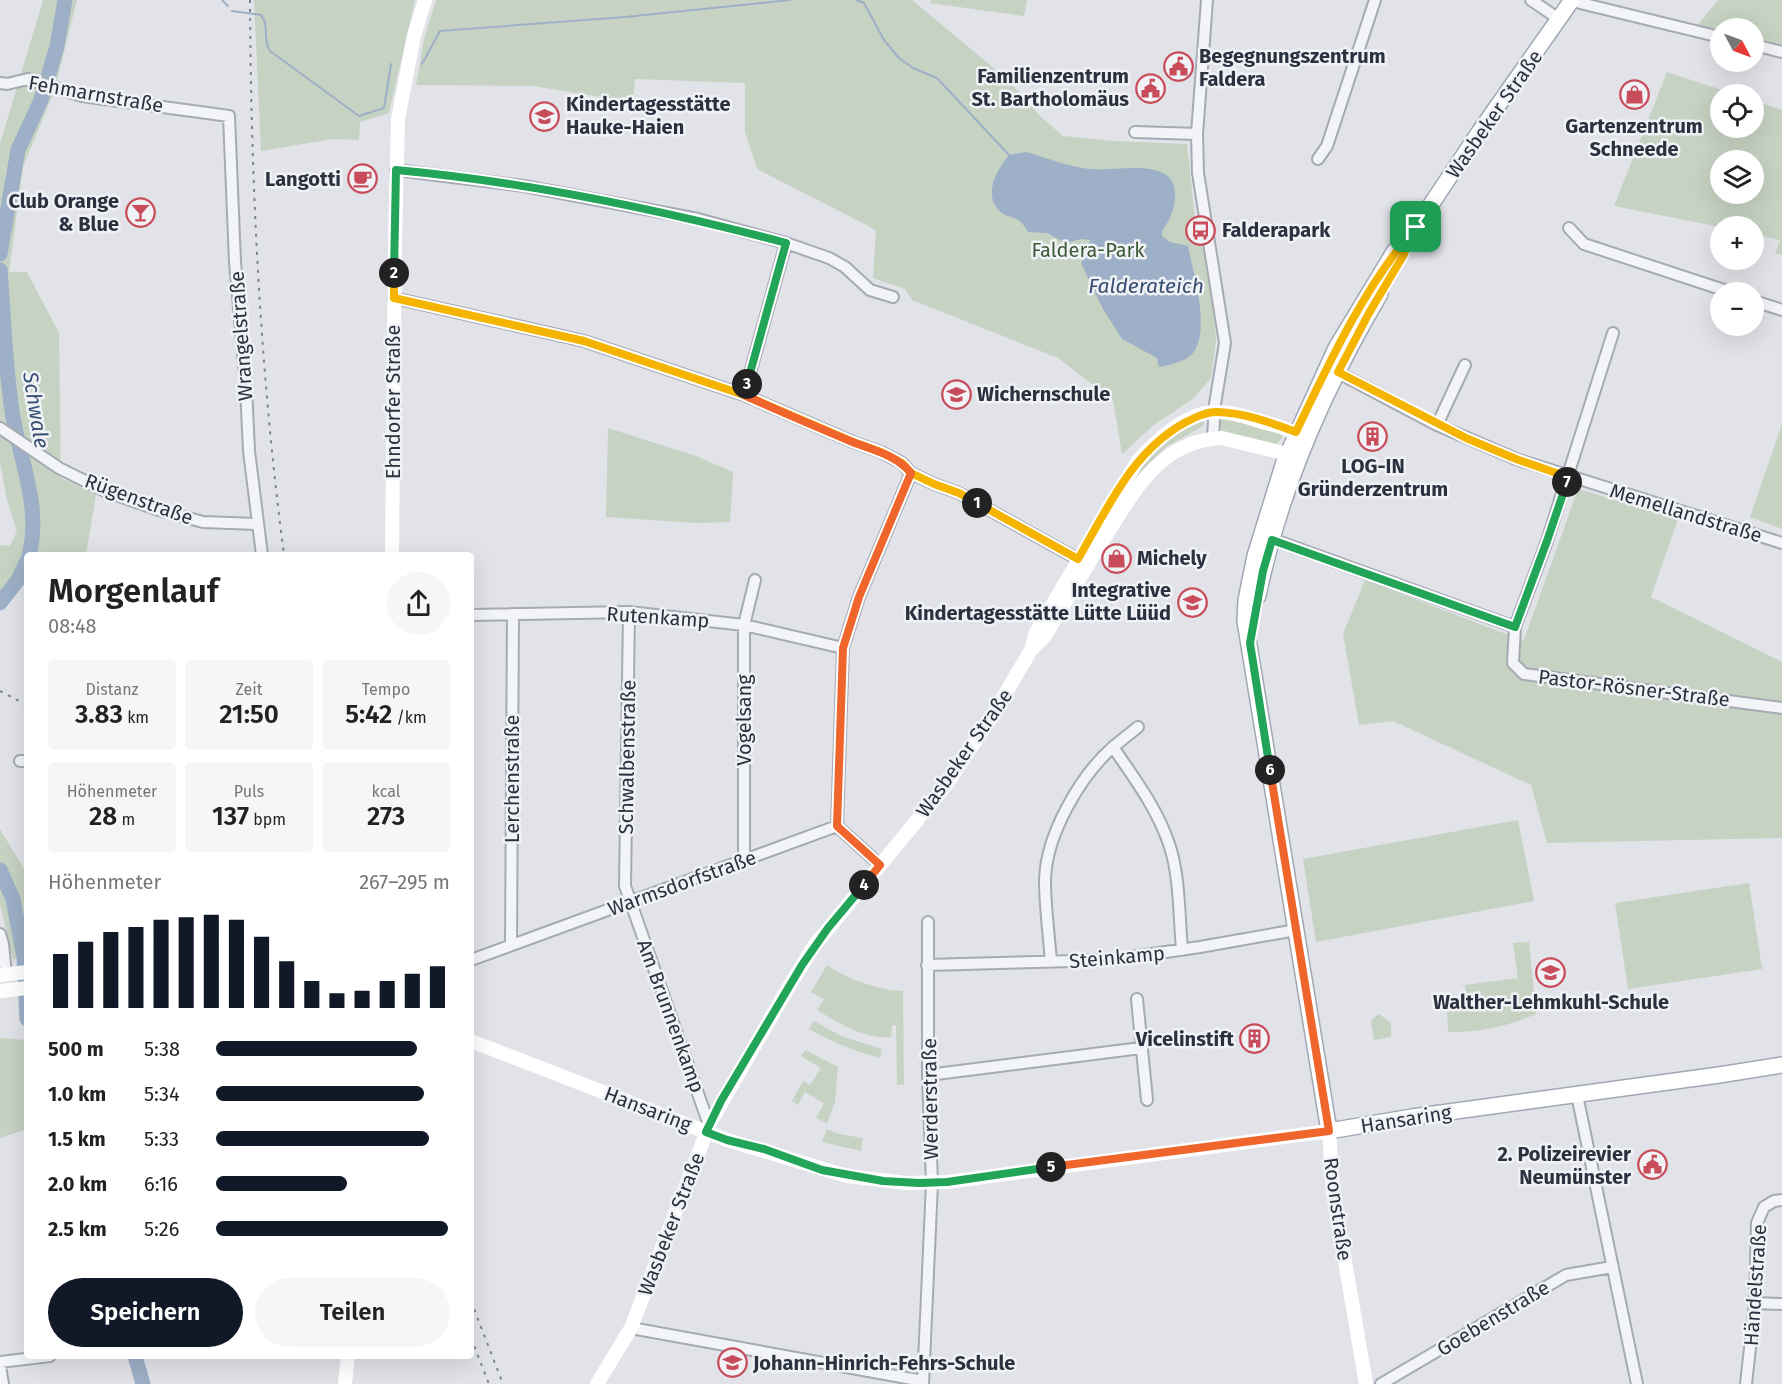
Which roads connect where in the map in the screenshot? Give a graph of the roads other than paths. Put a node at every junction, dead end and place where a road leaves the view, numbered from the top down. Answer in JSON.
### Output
{"nodes":[{"id":1,"x":425,"y":0,"type":"edge"},
{"id":2,"x":1207,"y":0,"type":"edge"},
{"id":3,"x":1375,"y":0,"type":"edge"},
{"id":4,"x":1531,"y":0,"type":"edge"},
{"id":5,"x":1574,"y":0,"type":"edge"},
{"id":6,"x":1559,"y":19,"type":"junction"},
{"id":7,"x":1710,"y":35,"type":"edge"},
{"id":8,"x":1764,"y":48,"type":"edge"},
{"id":9,"x":1782,"y":52,"type":"edge"},
{"id":10,"x":0,"y":83,"type":"edge"},
{"id":11,"x":229,"y":116,"type":"joint"},
{"id":12,"x":1135,"y":132,"type":"dead end"},
{"id":13,"x":1197,"y":134,"type":"junction"},
{"id":14,"x":1318,"y":159,"type":"dead end"},
{"id":15,"x":396,"y":170,"type":"junction"},
{"id":16,"x":1569,"y":228,"type":"dead end"},
{"id":17,"x":786,"y":243,"type":"junction"},
{"id":18,"x":1710,"y":285,"type":"edge"},
{"id":19,"x":892,"y":297,"type":"dead end"},
{"id":20,"x":394,"y":298,"type":"junction"},
{"id":21,"x":1764,"y":304,"type":"edge"},
{"id":22,"x":1782,"y":310,"type":"edge"},
{"id":23,"x":1613,"y":333,"type":"dead end"},
{"id":24,"x":1466,"y":365,"type":"dead end"},
{"id":25,"x":1332,"y":370,"type":"junction"},
{"id":26,"x":744,"y":395,"type":"junction"},
{"id":27,"x":1215,"y":412,"type":"junction"},
{"id":28,"x":1437,"y":425,"type":"junction"},
{"id":29,"x":4,"y":431,"type":"edge"},
{"id":30,"x":1213,"y":438,"type":"junction"},
{"id":31,"x":1297,"y":445,"type":"junction"},
{"id":32,"x":911,"y":473,"type":"junction"},
{"id":33,"x":1568,"y":477,"type":"junction"},
{"id":34,"x":257,"y":524,"type":"junction"},
{"id":35,"x":1272,"y":540,"type":"junction"},
{"id":36,"x":1782,"y":543,"type":"edge"},
{"id":37,"x":262,"y":552,"type":"edge"},
{"id":38,"x":392,"y":552,"type":"edge"},
{"id":39,"x":1083,"y":562,"type":"junction"},
{"id":40,"x":755,"y":580,"type":"dead end"},
{"id":41,"x":628,"y":612,"type":"junction"},
{"id":42,"x":513,"y":614,"type":"junction"},
{"id":43,"x":474,"y":615,"type":"edge"},
{"id":44,"x":744,"y":625,"type":"junction"},
{"id":45,"x":1515,"y":627,"type":"junction"},
{"id":46,"x":1250,"y":643,"type":"junction"},
{"id":47,"x":843,"y":648,"type":"junction"},
{"id":48,"x":1782,"y":708,"type":"edge"},
{"id":49,"x":1138,"y":727,"type":"dead end"},
{"id":50,"x":1113,"y":747,"type":"junction"},
{"id":51,"x":837,"y":826,"type":"junction"},
{"id":52,"x":744,"y":860,"type":"junction"},
{"id":53,"x":880,"y":865,"type":"junction"},
{"id":54,"x":630,"y":902,"type":"junction"},
{"id":55,"x":927,"y":922,"type":"dead end"},
{"id":56,"x":1296,"y":930,"type":"junction"},
{"id":57,"x":0,"y":934,"type":"edge"},
{"id":58,"x":511,"y":945,"type":"junction"},
{"id":59,"x":1182,"y":950,"type":"junction"},
{"id":60,"x":474,"y":959,"type":"edge"},
{"id":61,"x":1051,"y":963,"type":"junction"},
{"id":62,"x":927,"y":965,"type":"junction"},
{"id":63,"x":12,"y":974,"type":"edge"},
{"id":64,"x":21,"y":988,"type":"edge"},
{"id":65,"x":0,"y":991,"type":"edge"},
{"id":66,"x":1137,"y":999,"type":"dead end"},
{"id":67,"x":474,"y":1042,"type":"edge"},
{"id":68,"x":1141,"y":1048,"type":"junction"},
{"id":69,"x":1782,"y":1065,"type":"edge"},
{"id":70,"x":1782,"y":1074,"type":"edge"},
{"id":71,"x":928,"y":1075,"type":"junction"},
{"id":72,"x":1719,"y":1076,"type":"junction"},
{"id":73,"x":1578,"y":1095,"type":"junction"},
{"id":74,"x":1147,"y":1100,"type":"dead end"},
{"id":75,"x":1329,"y":1131,"type":"junction"},
{"id":76,"x":706,"y":1132,"type":"junction"},
{"id":77,"x":932,"y":1183,"type":"junction"},
{"id":78,"x":1782,"y":1200,"type":"edge"},
{"id":79,"x":1612,"y":1267,"type":"junction"},
{"id":80,"x":1755,"y":1303,"type":"junction"},
{"id":81,"x":1782,"y":1304,"type":"edge"},
{"id":82,"x":631,"y":1328,"type":"junction"},
{"id":83,"x":31,"y":1359,"type":"edge"},
{"id":84,"x":348,"y":1359,"type":"edge"},
{"id":85,"x":0,"y":1364,"type":"edge"},
{"id":86,"x":923,"y":1383,"type":"edge"},
{"id":87,"x":3,"y":1384,"type":"edge"},
{"id":88,"x":345,"y":1384,"type":"edge"},
{"id":89,"x":597,"y":1384,"type":"edge"},
{"id":90,"x":1366,"y":1384,"type":"edge"},
{"id":91,"x":1381,"y":1384,"type":"edge"},
{"id":92,"x":1637,"y":1384,"type":"edge"},
{"id":93,"x":1746,"y":1384,"type":"edge"}],
"edges":[{"from":1,"to":15,"type":"street","name":"Ehndorfer Straße"},
{"from":2,"to":13,"type":"street"},
{"from":3,"to":14,"type":"street"},
{"from":4,"to":6,"type":"street"},
{"from":5,"to":6,"type":"main road","name":"Wasbeker Straße"},
{"from":5,"to":7,"type":"street"},
{"from":6,"to":25,"type":"main road","name":"Wasbeker Straße"},
{"from":8,"to":9,"type":"street"},
{"from":10,"to":11,"type":"street","name":"Fehmarnstraße"},
{"from":11,"to":34,"type":"street","name":"Wrangelstraße"},
{"from":12,"to":13,"type":"street"},
{"from":13,"to":27,"type":"street"},
{"from":15,"to":17,"type":"street"},
{"from":15,"to":20,"type":"street","name":"Ehndorfer Straße"},
{"from":16,"to":18,"type":"street"},
{"from":17,"to":19,"type":"street"},
{"from":17,"to":26,"type":"street"},
{"from":20,"to":26,"type":"street"},
{"from":20,"to":38,"type":"street","name":"Ehndorfer Straße"},
{"from":21,"to":22,"type":"street"},
{"from":23,"to":33,"type":"street","name":"Pastor-Rösner-Straße"},
{"from":24,"to":28,"type":"street"},
{"from":25,"to":28,"type":"street","name":"Memellandstraße"},
{"from":25,"to":31,"type":"main road","name":"Wasbeker Straße"},
{"from":26,"to":32,"type":"street"},
{"from":27,"to":30,"type":"street"},
{"from":27,"to":31,"type":"street","name":"Wasbeker Straße"},
{"from":27,"to":39,"type":"street","name":"Wasbeker Straße"},
{"from":28,"to":33,"type":"street","name":"Memellandstraße"},
{"from":29,"to":34,"type":"street","name":"Rügenstraße"},
{"from":30,"to":31,"type":"street","name":"Wasbeker Straße"},
{"from":30,"to":39,"type":"street","name":"Wasbeker Straße"},
{"from":31,"to":35,"type":"main road","name":"Roonstraße"},
{"from":31,"to":46,"type":"main road","name":"Roonstraße"},
{"from":32,"to":39,"type":"street"},
{"from":32,"to":47,"type":"street"},
{"from":33,"to":36,"type":"street","name":"Memellandstraße"},
{"from":33,"to":45,"type":"street","name":"Pastor-Rösner-Straße"},
{"from":34,"to":37,"type":"street","name":"Wrangelstraße"},
{"from":35,"to":45,"type":"street"},
{"from":35,"to":46,"type":"main road","name":"Roonstraße"},
{"from":39,"to":53,"type":"street","name":"Wasbeker Straße"},
{"from":40,"to":44,"type":"street","name":"Vogelsang"},
{"from":41,"to":42,"type":"street","name":"Rutenkamp"},
{"from":41,"to":44,"type":"street","name":"Rutenkamp"},
{"from":41,"to":54,"type":"street","name":"Schwalbenstraße"},
{"from":42,"to":43,"type":"street","name":"Rutenkamp"},
{"from":42,"to":58,"type":"street","name":"Lerchenstraße"},
{"from":44,"to":47,"type":"street","name":"Rutenkamp"},
{"from":44,"to":52,"type":"street","name":"Vogelsang"},
{"from":45,"to":48,"type":"street","name":"Pastor-Rösner-Straße"},
{"from":46,"to":56,"type":"main road","name":"Roonstraße"},
{"from":47,"to":51,"type":"street"},
{"from":49,"to":50,"type":"street","name":"Steinkamp"},
{"from":50,"to":59,"type":"street","name":"Steinkamp"},
{"from":50,"to":61,"type":"street","name":"Steinkamp"},
{"from":51,"to":52,"type":"street","name":"Warmsdorfstraße"},
{"from":51,"to":53,"type":"street"},
{"from":52,"to":54,"type":"street","name":"Warmsdorfstraße"},
{"from":53,"to":76,"type":"street","name":"Wasbeker Straße"},
{"from":54,"to":58,"type":"street","name":"Warmsdorfstraße"},
{"from":54,"to":76,"type":"street","name":"Am Brunnenkamp"},
{"from":55,"to":62,"type":"street","name":"Werderstraße"},
{"from":56,"to":59,"type":"street","name":"Steinkamp"},
{"from":56,"to":75,"type":"main road","name":"Roonstraße"},
{"from":57,"to":63,"type":"street"},
{"from":58,"to":60,"type":"street","name":"Warmsdorfstraße"},
{"from":59,"to":61,"type":"street","name":"Steinkamp"},
{"from":61,"to":62,"type":"street","name":"Steinkamp"},
{"from":62,"to":71,"type":"street","name":"Werderstraße"},
{"from":64,"to":65,"type":"street"},
{"from":66,"to":68,"type":"street"},
{"from":67,"to":76,"type":"street","name":"Hansaring"},
{"from":68,"to":71,"type":"street"},
{"from":68,"to":74,"type":"street"},
{"from":69,"to":72,"type":"main road","name":"Hansaring"},
{"from":70,"to":72,"type":"main road","name":"Hansaring"},
{"from":71,"to":77,"type":"street","name":"Werderstraße"},
{"from":72,"to":73,"type":"main road","name":"Hansaring"},
{"from":73,"to":75,"type":"main road","name":"Hansaring"},
{"from":73,"to":79,"type":"street"},
{"from":75,"to":77,"type":"street","name":"Hansaring"},
{"from":75,"to":90,"type":"street","name":"Roonstraße"},
{"from":76,"to":77,"type":"street","name":"Hansaring"},
{"from":76,"to":82,"type":"street","name":"Wasbeker Straße"},
{"from":77,"to":86,"type":"street","name":"Werderstraße"},
{"from":78,"to":80,"type":"street","name":"Händelstraße"},
{"from":79,"to":91,"type":"street","name":"Goebenstraße"},
{"from":79,"to":92,"type":"street"},
{"from":80,"to":81,"type":"street"},
{"from":80,"to":93,"type":"street","name":"Händelstraße"},
{"from":82,"to":86,"type":"street"},
{"from":82,"to":89,"type":"street","name":"Wasbeker Straße"},
{"from":83,"to":85,"type":"street"},
{"from":84,"to":88,"type":"street"},
{"from":85,"to":87,"type":"street"}]}
